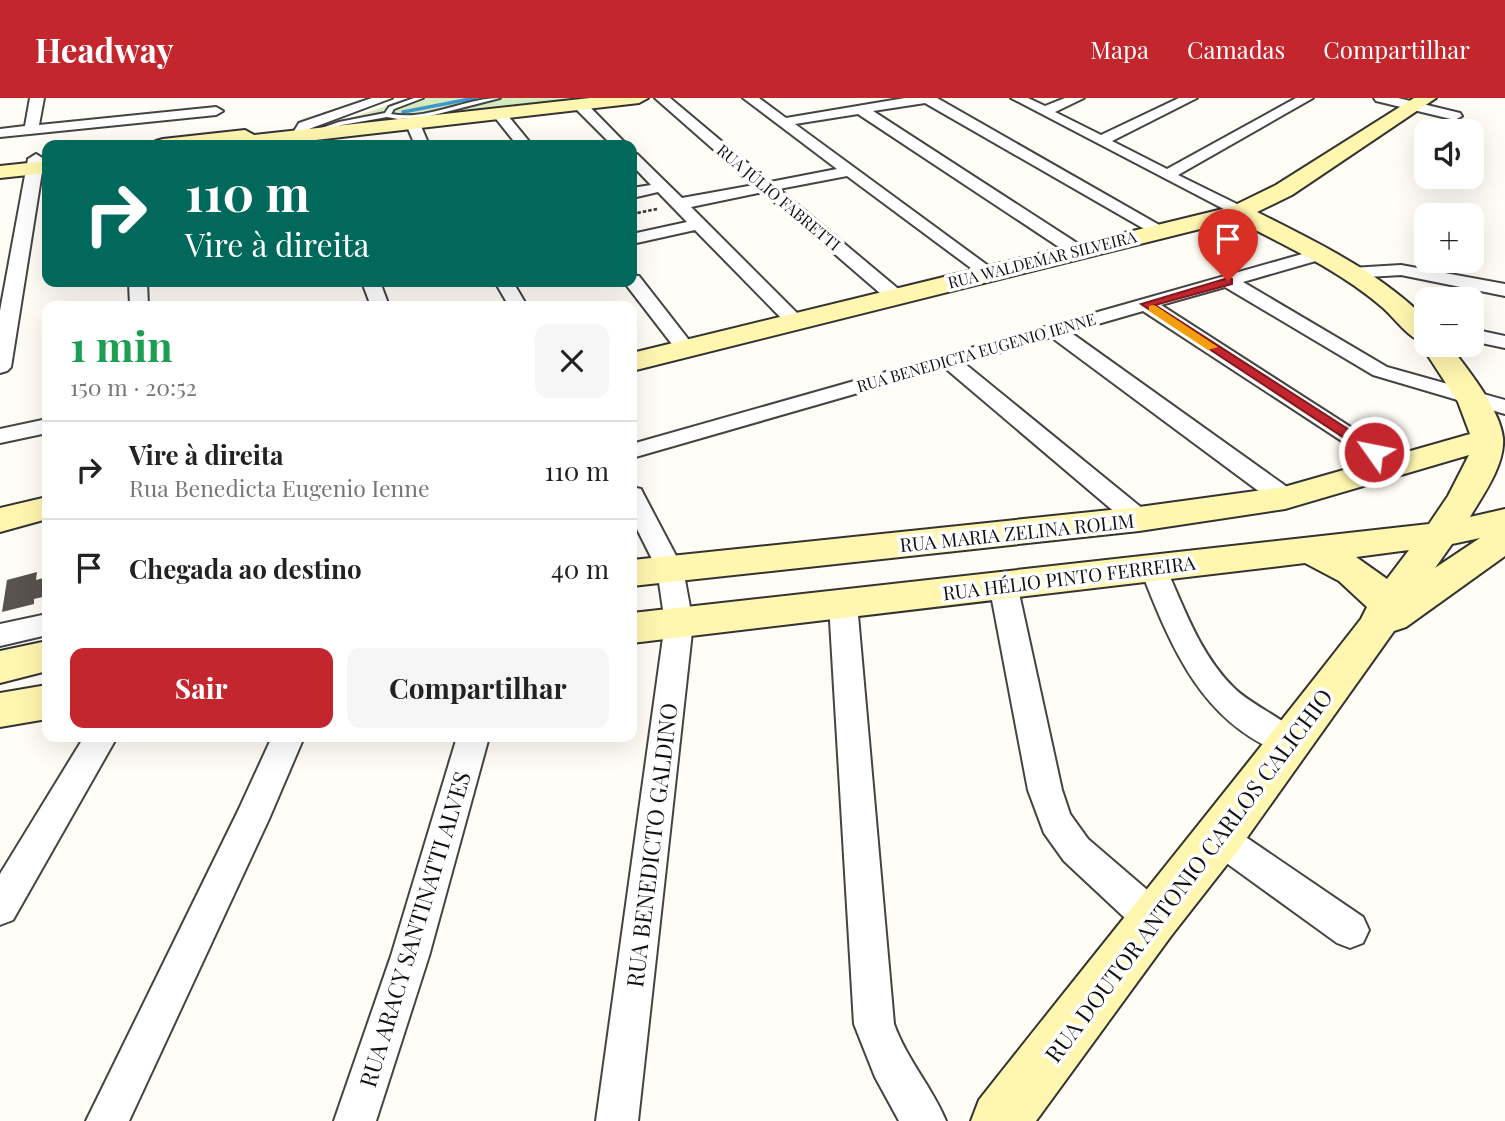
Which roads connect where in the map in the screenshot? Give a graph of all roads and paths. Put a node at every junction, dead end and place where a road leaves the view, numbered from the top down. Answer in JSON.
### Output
{"nodes":[{"id":1,"x":37,"y":98,"type":"edge"},
{"id":2,"x":385,"y":98,"type":"edge"},
{"id":3,"x":420,"y":98,"type":"edge"},
{"id":4,"x":639,"y":98,"type":"edge"},
{"id":5,"x":662,"y":98,"type":"edge"},
{"id":6,"x":750,"y":98,"type":"edge"},
{"id":7,"x":928,"y":98,"type":"edge"},
{"id":8,"x":1018,"y":98,"type":"edge"},
{"id":9,"x":1077,"y":98,"type":"edge"},
{"id":10,"x":1190,"y":98,"type":"edge"},
{"id":11,"x":1306,"y":98,"type":"edge"},
{"id":12,"x":1381,"y":98,"type":"edge"},
{"id":13,"x":1421,"y":102,"type":"edge"},
{"id":14,"x":216,"y":104,"type":"edge"},
{"id":15,"x":580,"y":105,"type":"junction"},
{"id":16,"x":499,"y":106,"type":"edge"},
{"id":17,"x":861,"y":110,"type":"junction"},
{"id":18,"x":1045,"y":111,"type":"junction"},
{"id":19,"x":387,"y":115,"type":"junction"},
{"id":20,"x":1455,"y":116,"type":"dead end"},
{"id":21,"x":785,"y":122,"type":"junction"},
{"id":22,"x":413,"y":124,"type":"junction"},
{"id":23,"x":31,"y":130,"type":"junction"},
{"id":24,"x":0,"y":133,"type":"edge"},
{"id":25,"x":294,"y":136,"type":"junction"},
{"id":26,"x":225,"y":140,"type":"edge"},
{"id":27,"x":248,"y":140,"type":"edge"},
{"id":28,"x":420,"y":140,"type":"edge"},
{"id":29,"x":522,"y":140,"type":"edge"},
{"id":30,"x":615,"y":140,"type":"edge"},
{"id":31,"x":1102,"y":140,"type":"junction"},
{"id":32,"x":637,"y":162,"type":"edge"},
{"id":33,"x":0,"y":163,"type":"edge"},
{"id":34,"x":41,"y":163,"type":"edge"},
{"id":35,"x":849,"y":171,"type":"junction"},
{"id":36,"x":0,"y":172,"type":"edge"},
{"id":37,"x":1168,"y":174,"type":"junction"},
{"id":38,"x":662,"y":187,"type":"junction"},
{"id":39,"x":768,"y":187,"type":"junction"},
{"id":40,"x":637,"y":192,"type":"edge"},
{"id":41,"x":679,"y":204,"type":"junction"},
{"id":42,"x":42,"y":206,"type":"edge"},
{"id":43,"x":27,"y":208,"type":"junction"},
{"id":44,"x":1239,"y":212,"type":"junction"},
{"id":45,"x":699,"y":224,"type":"junction"},
{"id":46,"x":1159,"y":230,"type":"junction"},
{"id":47,"x":637,"y":238,"type":"edge"},
{"id":48,"x":1077,"y":251,"type":"junction"},
{"id":49,"x":1320,"y":254,"type":"junction"},
{"id":50,"x":989,"y":273,"type":"junction"},
{"id":51,"x":1351,"y":273,"type":"junction"},
{"id":52,"x":1228,"y":281,"type":"junction"},
{"id":53,"x":637,"y":286,"type":"edge"},
{"id":54,"x":1505,"y":290,"type":"edge"},
{"id":55,"x":895,"y":296,"type":"junction"},
{"id":56,"x":1146,"y":304,"type":"junction"},
{"id":57,"x":5,"y":310,"type":"edge"},
{"id":58,"x":795,"y":321,"type":"junction"},
{"id":59,"x":1414,"y":323,"type":"edge"},
{"id":60,"x":1054,"y":330,"type":"junction"},
{"id":61,"x":1484,"y":338,"type":"edge"},
{"id":62,"x":1505,"y":342,"type":"edge"},
{"id":63,"x":685,"y":348,"type":"junction"},
{"id":64,"x":1443,"y":357,"type":"edge"},
{"id":65,"x":948,"y":360,"type":"junction"},
{"id":66,"x":637,"y":361,"type":"edge"},
{"id":67,"x":0,"y":367,"type":"edge"},
{"id":68,"x":1470,"y":396,"type":"junction"},
{"id":69,"x":1505,"y":407,"type":"edge"},
{"id":70,"x":42,"y":427,"type":"edge"},
{"id":71,"x":0,"y":436,"type":"edge"},
{"id":72,"x":1496,"y":436,"type":"edge"},
{"id":73,"x":637,"y":450,"type":"edge"},
{"id":74,"x":1397,"y":467,"type":"junction"},
{"id":75,"x":1492,"y":481,"type":"edge"},
{"id":76,"x":1285,"y":498,"type":"junction"},
{"id":77,"x":637,"y":505,"type":"edge"},
{"id":78,"x":42,"y":509,"type":"edge"},
{"id":79,"x":1139,"y":519,"type":"junction"},
{"id":80,"x":0,"y":520,"type":"edge"},
{"id":81,"x":1505,"y":521,"type":"edge"},
{"id":82,"x":1438,"y":535,"type":"junction"},
{"id":83,"x":1505,"y":538,"type":"edge"},
{"id":84,"x":1308,"y":550,"type":"junction"},
{"id":85,"x":1153,"y":568,"type":"junction"},
{"id":86,"x":670,"y":569,"type":"junction"},
{"id":87,"x":637,"y":572,"type":"edge"},
{"id":88,"x":1003,"y":584,"type":"junction"},
{"id":89,"x":843,"y":604,"type":"junction"},
{"id":90,"x":1381,"y":617,"type":"junction"},
{"id":91,"x":679,"y":623,"type":"junction"},
{"id":92,"x":42,"y":626,"type":"edge"},
{"id":93,"x":637,"y":627,"type":"edge"},
{"id":94,"x":0,"y":635,"type":"edge"},
{"id":95,"x":42,"y":657,"type":"edge"},
{"id":96,"x":0,"y":667,"type":"edge"},
{"id":97,"x":42,"y":703,"type":"edge"},
{"id":98,"x":0,"y":710,"type":"edge"},
{"id":99,"x":98,"y":742,"type":"edge"},
{"id":100,"x":286,"y":742,"type":"edge"},
{"id":101,"x":471,"y":742,"type":"edge"},
{"id":102,"x":1290,"y":744,"type":"junction"},
{"id":103,"x":1219,"y":838,"type":"junction"},
{"id":104,"x":0,"y":908,"type":"edge"},
{"id":105,"x":1153,"y":919,"type":"junction"},
{"id":106,"x":1350,"y":930,"type":"dead end"},
{"id":107,"x":107,"y":1121,"type":"edge"},
{"id":108,"x":355,"y":1121,"type":"edge"},
{"id":109,"x":617,"y":1121,"type":"edge"},
{"id":110,"x":925,"y":1121,"type":"edge"},
{"id":111,"x":1000,"y":1121,"type":"edge"}],
"edges":[{"from":1,"to":23,"type":"street"},
{"from":2,"to":25,"type":"street"},
{"from":3,"to":19,"type":"lane"},
{"from":4,"to":15,"type":"street"},
{"from":5,"to":39,"type":"street","name":"RUA JÚLIO FABRETTI"},
{"from":6,"to":21,"type":"street"},
{"from":7,"to":17,"type":"street"},
{"from":7,"to":46,"type":"street"},
{"from":8,"to":18,"type":"street"},
{"from":9,"to":18,"type":"street"},
{"from":10,"to":31,"type":"street"},
{"from":11,"to":37,"type":"street"},
{"from":12,"to":13,"type":"street"},
{"from":13,"to":20,"type":"street"},
{"from":13,"to":44,"type":"street","name":"RUA WALDEMAR SILVEIRA"},
{"from":14,"to":23,"type":"street"},
{"from":14,"to":26,"type":"street"},
{"from":15,"to":16,"type":"street"},
{"from":15,"to":30,"type":"street"},
{"from":16,"to":19,"type":"lane"},
{"from":16,"to":22,"type":"street"},
{"from":16,"to":29,"type":"street"},
{"from":17,"to":21,"type":"street"},
{"from":17,"to":48,"type":"street"},
{"from":18,"to":31,"type":"street"},
{"from":19,"to":25,"type":"lane"},
{"from":21,"to":35,"type":"street"},
{"from":22,"to":25,"type":"street"},
{"from":22,"to":28,"type":"street"},
{"from":23,"to":24,"type":"street"},
{"from":25,"to":27,"type":"street"},
{"from":31,"to":37,"type":"street"},
{"from":32,"to":38,"type":"street"},
{"from":33,"to":34,"type":"street"},
{"from":34,"to":36,"type":"street"},
{"from":34,"to":43,"type":"street"},
{"from":35,"to":39,"type":"street"},
{"from":35,"to":50,"type":"street"},
{"from":37,"to":44,"type":"street"},
{"from":38,"to":40,"type":"street"},
{"from":38,"to":41,"type":"street"},
{"from":39,"to":41,"type":"street"},
{"from":39,"to":55,"type":"street","name":"RUA JÚLIO FABRETTI"},
{"from":41,"to":45,"type":"street"},
{"from":42,"to":43,"type":"street"},
{"from":43,"to":57,"type":"street"},
{"from":44,"to":46,"type":"street","name":"RUA WALDEMAR SILVEIRA"},
{"from":44,"to":49,"type":"street"},
{"from":45,"to":47,"type":"street"},
{"from":45,"to":58,"type":"street"},
{"from":46,"to":48,"type":"street","name":"RUA WALDEMAR SILVEIRA"},
{"from":48,"to":50,"type":"street","name":"RUA WALDEMAR SILVEIRA"},
{"from":49,"to":51,"type":"street"},
{"from":49,"to":52,"type":"street","name":"RUA BENEDICTA EUGENIO IENNE"},
{"from":50,"to":55,"type":"street","name":"RUA WALDEMAR SILVEIRA"},
{"from":51,"to":54,"type":"street"},
{"from":51,"to":59,"type":"street"},
{"from":52,"to":56,"type":"street","name":"RUA BENEDICTA EUGENIO IENNE"},
{"from":52,"to":68,"type":"street"},
{"from":53,"to":63,"type":"street"},
{"from":55,"to":58,"type":"street","name":"RUA WALDEMAR SILVEIRA"},
{"from":56,"to":60,"type":"street","name":"RUA BENEDICTA EUGENIO IENNE"},
{"from":56,"to":74,"type":"street"},
{"from":57,"to":67,"type":"street"},
{"from":58,"to":63,"type":"street","name":"RUA WALDEMAR SILVEIRA"},
{"from":60,"to":65,"type":"street","name":"RUA BENEDICTA EUGENIO IENNE"},
{"from":60,"to":76,"type":"street"},
{"from":61,"to":62,"type":"street"},
{"from":63,"to":66,"type":"street","name":"RUA WALDEMAR SILVEIRA"},
{"from":64,"to":68,"type":"street"},
{"from":65,"to":73,"type":"street","name":"RUA BENEDICTA EUGENIO IENNE"},
{"from":65,"to":79,"type":"street"},
{"from":68,"to":69,"type":"street"},
{"from":68,"to":72,"type":"street"},
{"from":70,"to":71,"type":"street"},
{"from":72,"to":74,"type":"street","name":"RUA MARIA ZELINA ROLIM"},
{"from":72,"to":75,"type":"street"},
{"from":74,"to":75,"type":"street","name":"RUA MARIA ZELINA ROLIM"},
{"from":74,"to":76,"type":"street","name":"RUA MARIA ZELINA ROLIM"},
{"from":75,"to":82,"type":"street","name":"RUA DOUTOR ANTONIO CARLOS CALICHIO"},
{"from":76,"to":79,"type":"street","name":"RUA MARIA ZELINA ROLIM"},
{"from":77,"to":86,"type":"street","name":"RUA BENEDICTO GALDINO"},
{"from":78,"to":80,"type":"street"},
{"from":79,"to":86,"type":"street","name":"RUA MARIA ZELINA ROLIM"},
{"from":81,"to":82,"type":"street","name":"RUA HÉLIO PINTO FERREIRA"},
{"from":82,"to":84,"type":"street","name":"RUA HÉLIO PINTO FERREIRA"},
{"from":82,"to":90,"type":"street","name":"RUA DOUTOR ANTONIO CARLOS CALICHIO"},
{"from":83,"to":90,"type":"street","name":"RUA DOUTOR ANTONIO CARLOS CALICHIO"},
{"from":84,"to":85,"type":"street","name":"RUA HÉLIO PINTO FERREIRA"},
{"from":84,"to":90,"type":"street"},
{"from":85,"to":88,"type":"street","name":"RUA HÉLIO PINTO FERREIRA"},
{"from":85,"to":102,"type":"street"},
{"from":86,"to":87,"type":"street","name":"RUA MARIA ZELINA ROLIM"},
{"from":86,"to":91,"type":"street","name":"RUA BENEDICTO GALDINO"},
{"from":88,"to":89,"type":"street","name":"RUA HÉLIO PINTO FERREIRA"},
{"from":88,"to":105,"type":"street"},
{"from":89,"to":91,"type":"street","name":"RUA HÉLIO PINTO FERREIRA"},
{"from":89,"to":110,"type":"street"},
{"from":90,"to":102,"type":"street","name":"RUA DOUTOR ANTONIO CARLOS CALICHIO"},
{"from":91,"to":93,"type":"street","name":"RUA HÉLIO PINTO FERREIRA"},
{"from":91,"to":109,"type":"street","name":"RUA BENEDICTO GALDINO"},
{"from":92,"to":94,"type":"street"},
{"from":95,"to":96,"type":"street"},
{"from":97,"to":98,"type":"street"},
{"from":99,"to":104,"type":"street"},
{"from":100,"to":107,"type":"street"},
{"from":101,"to":108,"type":"street","name":"RUA ARACY SANTINATTI ALVES"},
{"from":102,"to":103,"type":"street","name":"RUA DOUTOR ANTONIO CARLOS CALICHIO"},
{"from":103,"to":105,"type":"street","name":"RUA DOUTOR ANTONIO CARLOS CALICHIO"},
{"from":103,"to":106,"type":"street"},
{"from":105,"to":111,"type":"street","name":"RUA DOUTOR ANTONIO CARLOS CALICHIO"}]}
